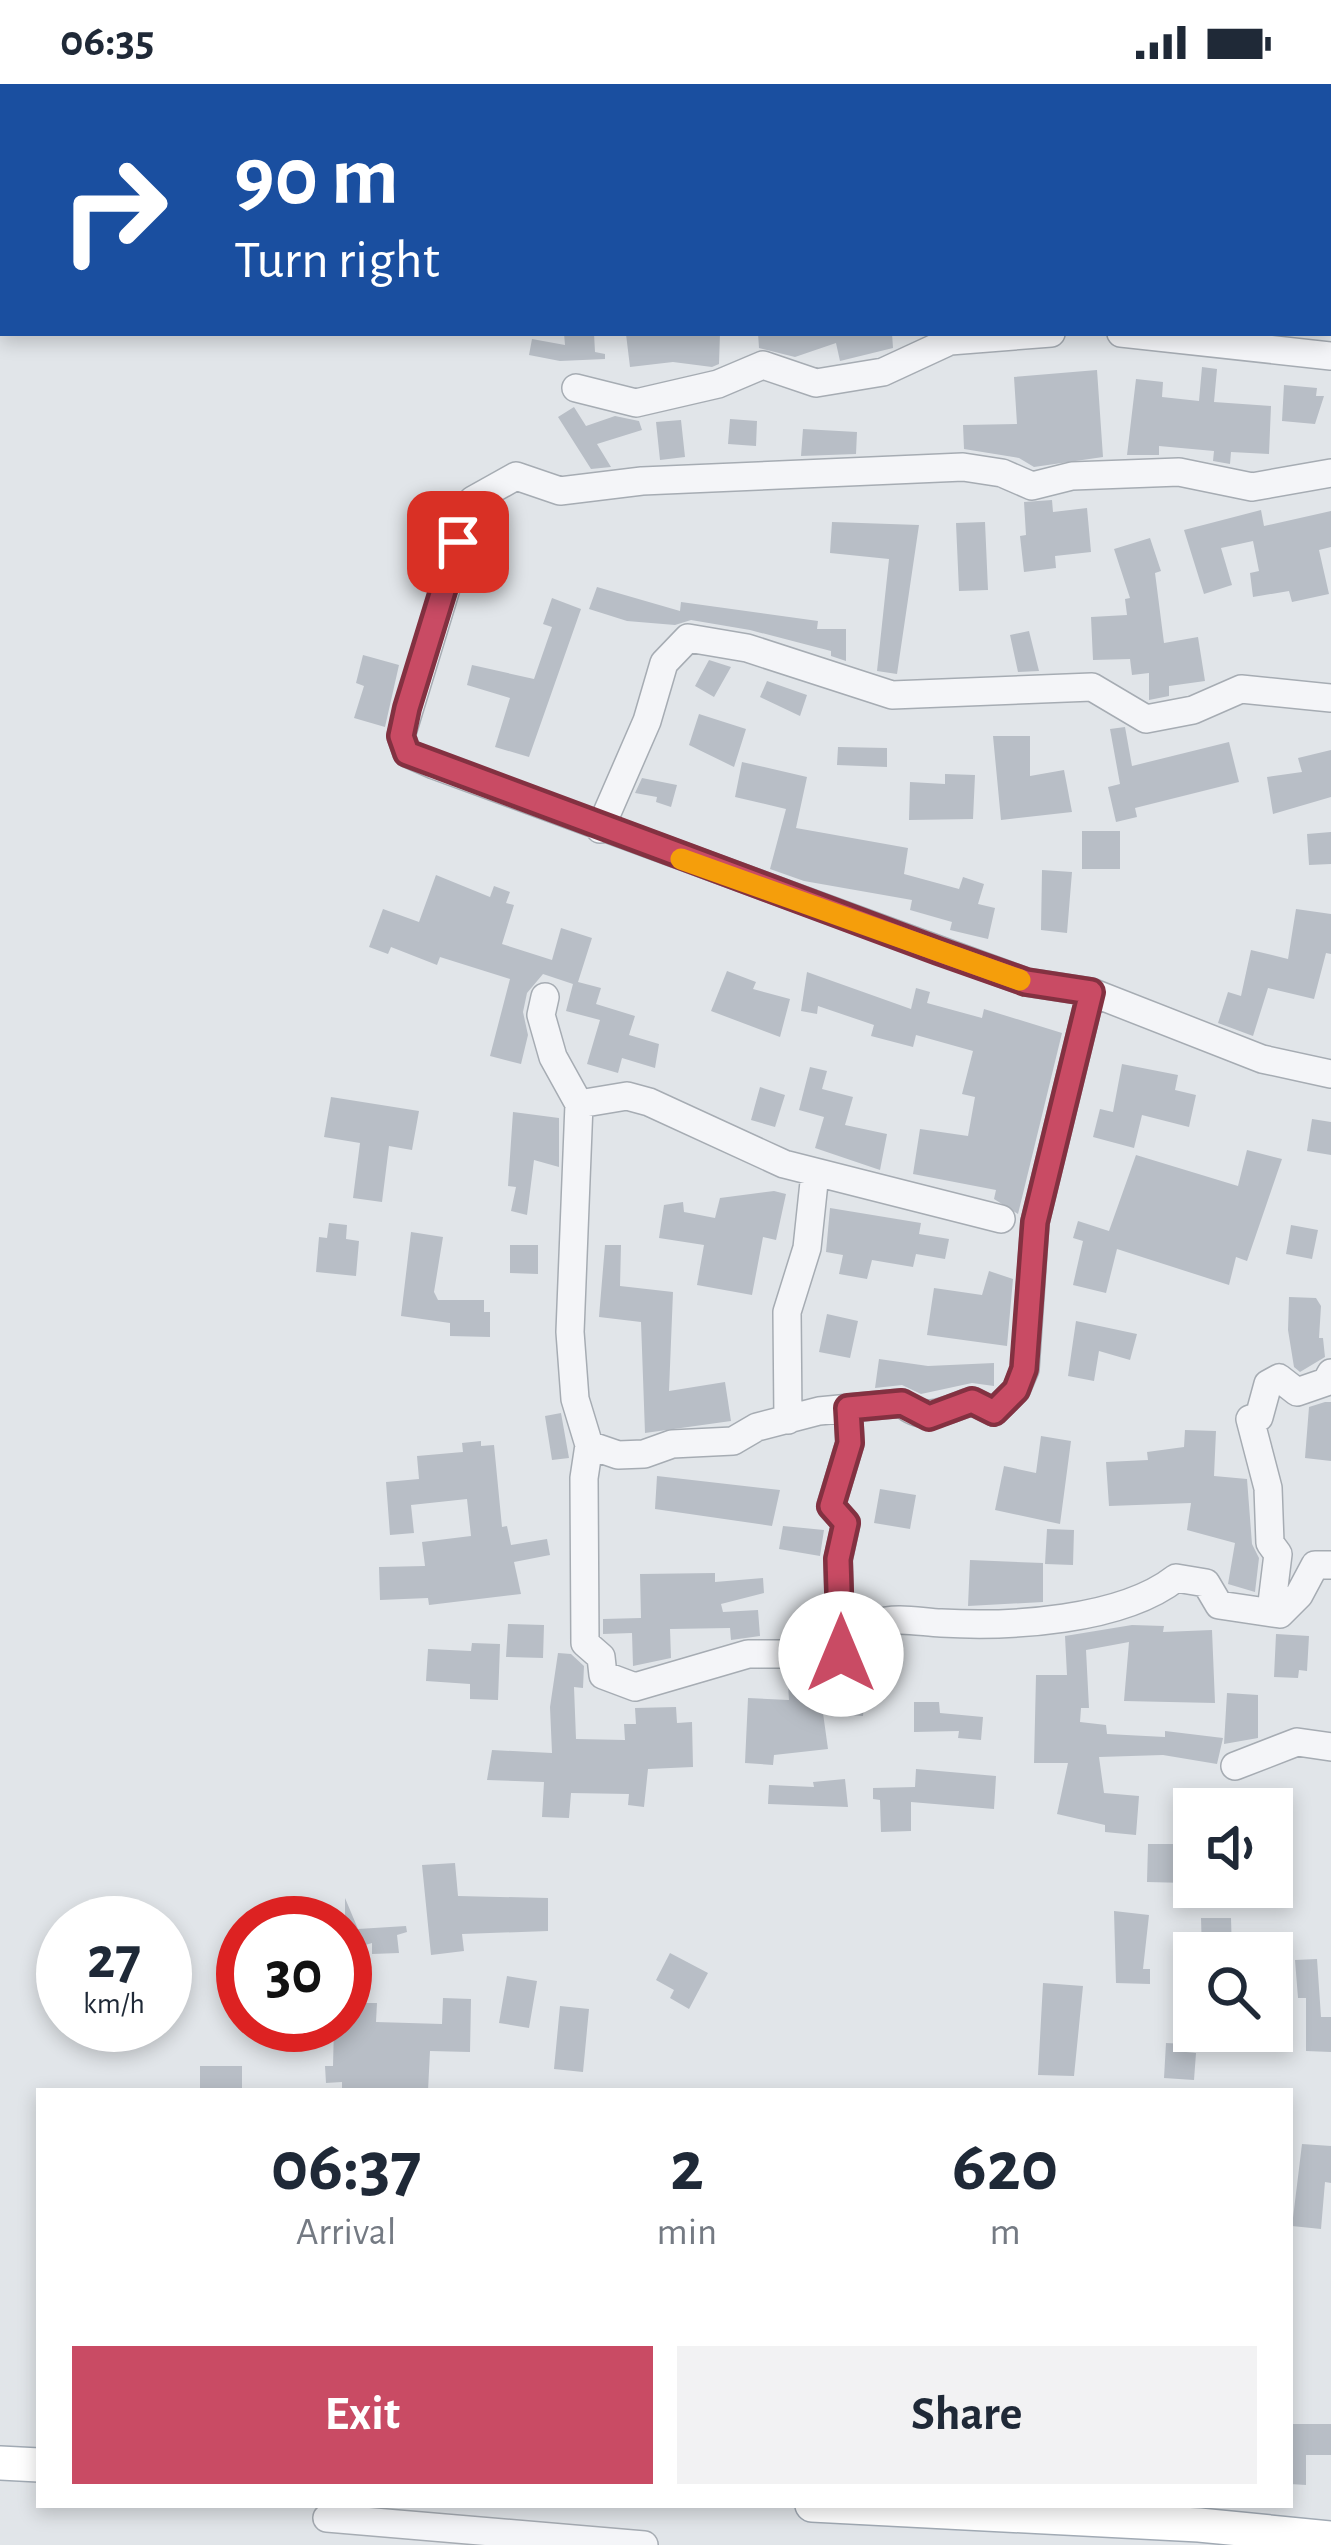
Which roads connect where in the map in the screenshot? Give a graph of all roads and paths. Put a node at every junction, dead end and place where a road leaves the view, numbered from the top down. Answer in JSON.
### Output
{"nodes":[{"id":1,"x":1013,"y":336,"type":"edge"},
{"id":2,"x":1148,"y":336,"type":"edge"},
{"id":3,"x":1331,"y":356,"type":"edge"},
{"id":4,"x":576,"y":388,"type":"dead end"},
{"id":5,"x":1331,"y":473,"type":"edge"},
{"id":6,"x":1331,"y":698,"type":"edge"},
{"id":7,"x":600,"y":829,"type":"junction"},
{"id":8,"x":1091,"y":992,"type":"junction"},
{"id":9,"x":545,"y":997,"type":"dead end"},
{"id":10,"x":1331,"y":1074,"type":"edge"},
{"id":11,"x":579,"y":1104,"type":"junction"},
{"id":12,"x":815,"y":1173,"type":"junction"},
{"id":13,"x":1000,"y":1219,"type":"dead end"},
{"id":14,"x":1331,"y":1373,"type":"edge"},
{"id":15,"x":848,"y":1408,"type":"junction"},
{"id":16,"x":788,"y":1420,"type":"junction"},
{"id":17,"x":590,"y":1445,"type":"junction"},
{"id":18,"x":1267,"y":1513,"type":"junction"},
{"id":19,"x":1323,"y":1565,"type":"edge"},
{"id":20,"x":1270,"y":1611,"type":"junction"},
{"id":21,"x":841,"y":1654,"type":"junction"},
{"id":22,"x":1331,"y":1748,"type":"edge"},
{"id":23,"x":1235,"y":1766,"type":"dead end"},
{"id":24,"x":0,"y":2463,"type":"edge"},
{"id":25,"x":36,"y":2465,"type":"edge"},
{"id":26,"x":870,"y":2508,"type":"edge"},
{"id":27,"x":327,"y":2518,"type":"dead end"},
{"id":28,"x":1200,"y":2525,"type":"edge"},
{"id":29,"x":1331,"y":2538,"type":"edge"},
{"id":30,"x":644,"y":2545,"type":"edge"}],
"edges":[{"from":1,"to":4,"type":"street"},
{"from":2,"to":3,"type":"street"},
{"from":5,"to":7,"type":"street"},
{"from":6,"to":7,"type":"street"},
{"from":7,"to":8,"type":"street"},
{"from":8,"to":10,"type":"street"},
{"from":8,"to":15,"type":"street"},
{"from":9,"to":11,"type":"street"},
{"from":11,"to":12,"type":"street"},
{"from":11,"to":17,"type":"street"},
{"from":12,"to":13,"type":"street"},
{"from":12,"to":16,"type":"street"},
{"from":14,"to":18,"type":"street"},
{"from":15,"to":16,"type":"street"},
{"from":15,"to":21,"type":"street"},
{"from":16,"to":17,"type":"street"},
{"from":17,"to":21,"type":"street"},
{"from":18,"to":19,"type":"street"},
{"from":18,"to":20,"type":"street"},
{"from":19,"to":20,"type":"street"},
{"from":20,"to":21,"type":"street"},
{"from":22,"to":23,"type":"street"},
{"from":24,"to":25,"type":"main road"},
{"from":26,"to":28,"type":"main road"},
{"from":27,"to":30,"type":"street"},
{"from":28,"to":29,"type":"main road"}]}
